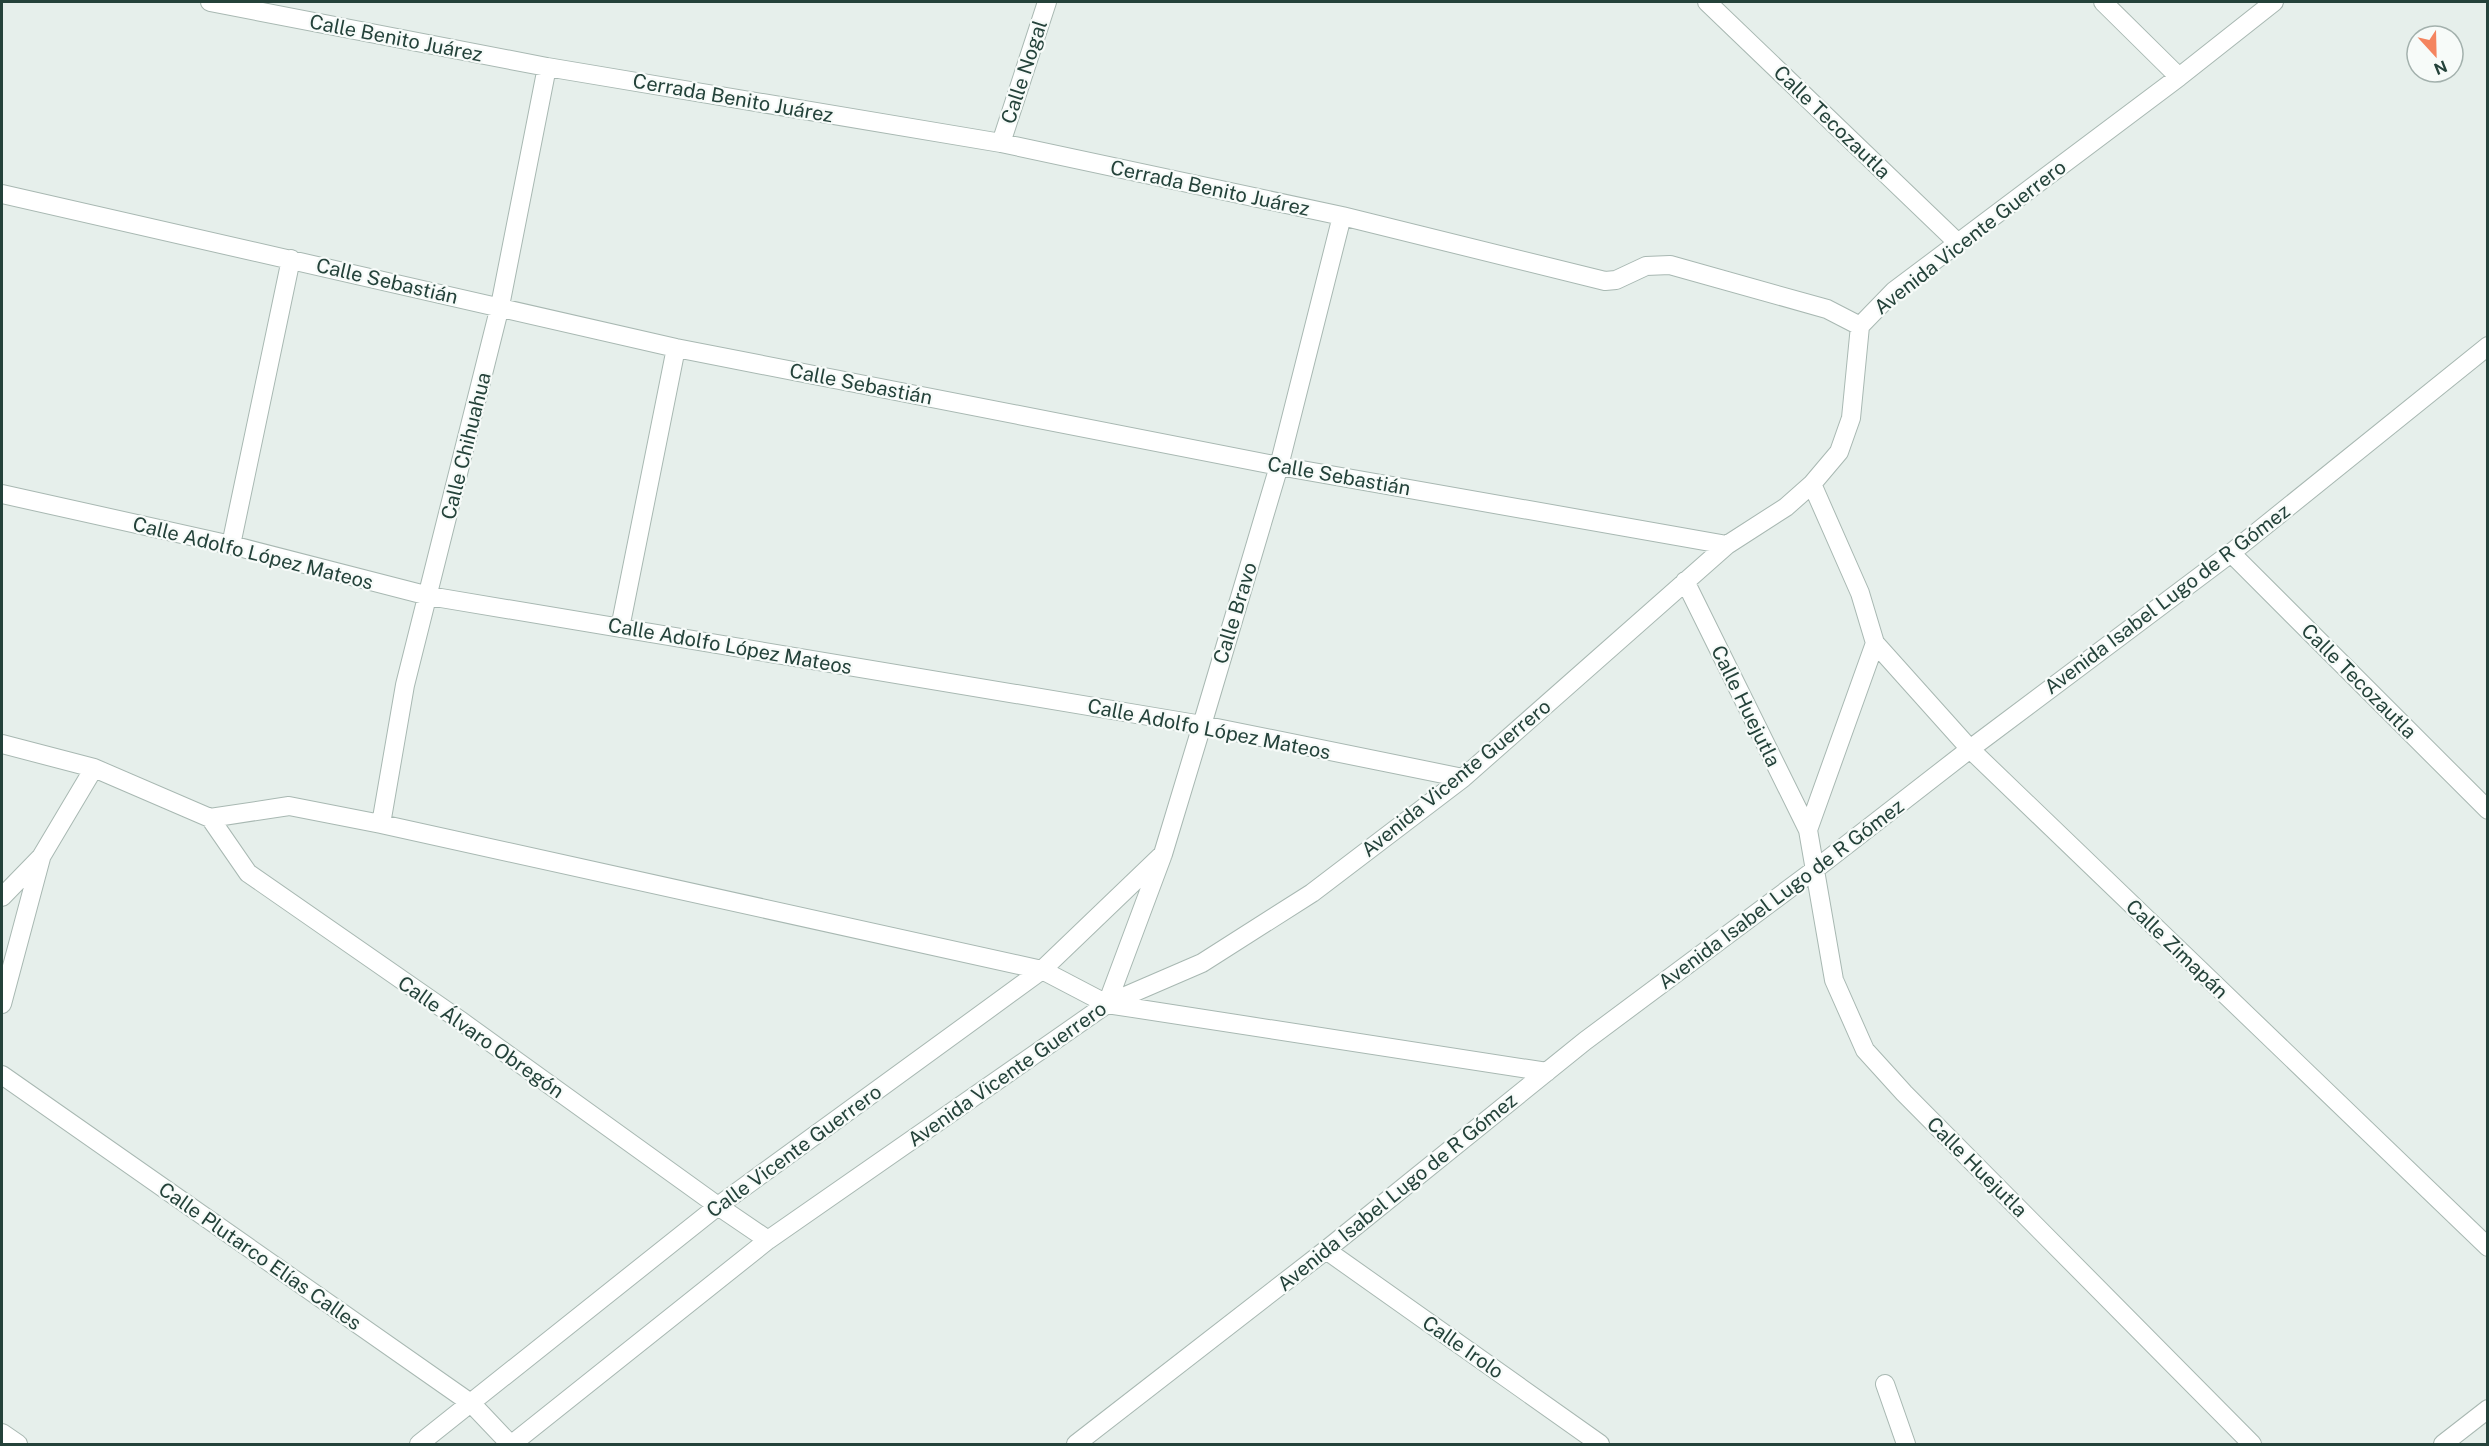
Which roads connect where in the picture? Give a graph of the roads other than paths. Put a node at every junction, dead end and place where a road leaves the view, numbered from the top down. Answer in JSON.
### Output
{"nodes":[{"id":1,"x":210,"y":2,"type":"edge"},
{"id":2,"x":1047,"y":2,"type":"edge"},
{"id":3,"x":1707,"y":2,"type":"edge"},
{"id":4,"x":2103,"y":2,"type":"edge"},
{"id":5,"x":2274,"y":2,"type":"edge"},
{"id":6,"x":547,"y":67,"type":"junction"},
{"id":7,"x":2179,"y":77,"type":"junction"},
{"id":8,"x":1001,"y":143,"type":"junction"},
{"id":9,"x":2,"y":194,"type":"edge"},
{"id":10,"x":1342,"y":216,"type":"junction"},
{"id":11,"x":1958,"y":243,"type":"junction"},
{"id":12,"x":291,"y":259,"type":"junction"},
{"id":13,"x":500,"y":306,"type":"junction"},
{"id":14,"x":1860,"y":326,"type":"junction"},
{"id":15,"x":676,"y":348,"type":"junction"},
{"id":16,"x":2485,"y":353,"type":"edge"},
{"id":17,"x":1279,"y":466,"type":"junction"},
{"id":18,"x":1812,"y":484,"type":"junction"},
{"id":19,"x":2,"y":494,"type":"edge"},
{"id":20,"x":231,"y":545,"type":"junction"},
{"id":21,"x":1727,"y":545,"type":"junction"},
{"id":22,"x":2230,"y":553,"type":"junction"},
{"id":23,"x":1685,"y":581,"type":"junction"},
{"id":24,"x":429,"y":596,"type":"junction"},
{"id":25,"x":620,"y":628,"type":"junction"},
{"id":26,"x":1875,"y":642,"type":"junction"},
{"id":27,"x":1202,"y":725,"type":"junction"},
{"id":28,"x":2,"y":744,"type":"edge"},
{"id":29,"x":1970,"y":749,"type":"junction"},
{"id":30,"x":94,"y":768,"type":"junction"},
{"id":31,"x":1463,"y":778,"type":"junction"},
{"id":32,"x":2487,"y":810,"type":"edge"},
{"id":33,"x":210,"y":818,"type":"junction"},
{"id":34,"x":381,"y":824,"type":"junction"},
{"id":35,"x":1808,"y":830,"type":"junction"},
{"id":36,"x":1163,"y":854,"type":"junction"},
{"id":37,"x":41,"y":856,"type":"junction"},
{"id":38,"x":1813,"y":872,"type":"junction"},
{"id":39,"x":2,"y":897,"type":"edge"},
{"id":40,"x":1041,"y":970,"type":"junction"},
{"id":41,"x":2,"y":1004,"type":"edge"},
{"id":42,"x":1107,"y":1004,"type":"junction"},
{"id":43,"x":1547,"y":1072,"type":"junction"},
{"id":44,"x":2,"y":1076,"type":"edge"},
{"id":45,"x":718,"y":1206,"type":"junction"},
{"id":46,"x":768,"y":1240,"type":"junction"},
{"id":47,"x":2487,"y":1247,"type":"edge"},
{"id":48,"x":1326,"y":1250,"type":"junction"},
{"id":49,"x":1885,"y":1384,"type":"dead end"},
{"id":50,"x":472,"y":1404,"type":"junction"},
{"id":51,"x":2487,"y":1409,"type":"edge"},
{"id":52,"x":2,"y":1434,"type":"edge"},
{"id":53,"x":1085,"y":1442,"type":"edge"},
{"id":54,"x":18,"y":1444,"type":"edge"},
{"id":55,"x":419,"y":1444,"type":"edge"},
{"id":56,"x":511,"y":1444,"type":"edge"},
{"id":57,"x":1600,"y":1444,"type":"edge"},
{"id":58,"x":1906,"y":1444,"type":"edge"},
{"id":59,"x":2252,"y":1444,"type":"edge"},
{"id":60,"x":2443,"y":1444,"type":"edge"}],
"edges":[{"from":1,"to":6,"type":"street","name":"Calle Benito Juárez"},
{"from":2,"to":8,"type":"street","name":"Calle Nogal"},
{"from":3,"to":11,"type":"street","name":"Calle Tecozautla"},
{"from":4,"to":7,"type":"street"},
{"from":5,"to":7,"type":"street","name":"Avenida Vicente Guerrero"},
{"from":6,"to":8,"type":"street","name":"Cerrada Benito Juárez"},
{"from":6,"to":13,"type":"street","name":"Calle Chihuahua"},
{"from":7,"to":11,"type":"street","name":"Avenida Vicente Guerrero"},
{"from":8,"to":10,"type":"street","name":"Cerrada Benito Juárez"},
{"from":9,"to":12,"type":"street","name":"Calle Sebastián"},
{"from":10,"to":14,"type":"street","name":"Cerrada Benito Juárez"},
{"from":10,"to":17,"type":"street","name":"Calle Bravo"},
{"from":11,"to":14,"type":"street","name":"Avenida Vicente Guerrero"},
{"from":12,"to":13,"type":"street","name":"Calle Sebastián"},
{"from":12,"to":20,"type":"street"},
{"from":13,"to":15,"type":"street","name":"Calle Sebastián"},
{"from":13,"to":24,"type":"street","name":"Calle Chihuahua"},
{"from":14,"to":18,"type":"street","name":"Avenida Vicente Guerrero"},
{"from":15,"to":17,"type":"street","name":"Calle Sebastián"},
{"from":15,"to":25,"type":"street"},
{"from":16,"to":22,"type":"street","name":"Avenida Isabel Lugo de R Gómez"},
{"from":17,"to":21,"type":"street","name":"Calle Sebastián"},
{"from":17,"to":27,"type":"street","name":"Calle Bravo"},
{"from":18,"to":21,"type":"street","name":"Avenida Vicente Guerrero"},
{"from":18,"to":26,"type":"street"},
{"from":19,"to":20,"type":"street","name":"Calle Adolfo López Mateos"},
{"from":20,"to":24,"type":"street","name":"Calle Adolfo López Mateos"},
{"from":21,"to":23,"type":"street","name":"Avenida Vicente Guerrero"},
{"from":22,"to":29,"type":"street","name":"Avenida Isabel Lugo de R Gómez"},
{"from":22,"to":32,"type":"street","name":"Calle Tecozautla"},
{"from":23,"to":31,"type":"street","name":"Avenida Vicente Guerrero"},
{"from":23,"to":35,"type":"street","name":"Calle Huejutla"},
{"from":24,"to":25,"type":"street","name":"Calle Adolfo López Mateos"},
{"from":24,"to":34,"type":"street","name":"Calle Chihuahua"},
{"from":25,"to":27,"type":"street","name":"Calle Adolfo López Mateos"},
{"from":26,"to":29,"type":"street","name":"Calle Zimapán"},
{"from":26,"to":35,"type":"street","name":"Calle Huejutla"},
{"from":27,"to":31,"type":"street","name":"Calle Adolfo López Mateos"},
{"from":27,"to":36,"type":"street","name":"Calle Bravo"},
{"from":28,"to":30,"type":"street"},
{"from":29,"to":38,"type":"street","name":"Avenida Isabel Lugo de R Gómez"},
{"from":29,"to":47,"type":"street","name":"Calle Zimapán"},
{"from":30,"to":33,"type":"street"},
{"from":30,"to":37,"type":"street"},
{"from":31,"to":42,"type":"street","name":"Avenida Vicente Guerrero"},
{"from":33,"to":34,"type":"street"},
{"from":33,"to":45,"type":"street","name":"Calle Álvaro Obregón"},
{"from":34,"to":40,"type":"street"},
{"from":35,"to":38,"type":"street","name":"Calle Huejutla"},
{"from":36,"to":40,"type":"street","name":"Calle Vicente Guerrero"},
{"from":36,"to":42,"type":"street","name":"Calle Bravo"},
{"from":37,"to":39,"type":"street"},
{"from":37,"to":41,"type":"street"},
{"from":38,"to":43,"type":"street","name":"Avenida Isabel Lugo de R Gómez"},
{"from":38,"to":59,"type":"street","name":"Calle Huejutla"},
{"from":40,"to":42,"type":"street"},
{"from":40,"to":45,"type":"street","name":"Calle Vicente Guerrero"},
{"from":42,"to":43,"type":"street"},
{"from":42,"to":46,"type":"street","name":"Avenida Vicente Guerrero"},
{"from":43,"to":48,"type":"street","name":"Avenida Isabel Lugo de R Gómez"},
{"from":44,"to":50,"type":"street","name":"Calle Plutarco Elías Calles"},
{"from":45,"to":46,"type":"street","name":"Calle Álvaro Obregón"},
{"from":45,"to":50,"type":"street","name":"Calle Vicente Guerrero"},
{"from":46,"to":56,"type":"street","name":"Avenida Vicente Guerrero"},
{"from":48,"to":53,"type":"street","name":"Avenida Isabel Lugo de R Gómez"},
{"from":48,"to":57,"type":"street","name":"Calle Irolo"},
{"from":49,"to":58,"type":"street"},
{"from":50,"to":55,"type":"street","name":"Calle Vicente Guerrero"},
{"from":50,"to":56,"type":"street","name":"Calle Plutarco Elías Calles"},
{"from":51,"to":60,"type":"street"},
{"from":52,"to":54,"type":"street"}]}
